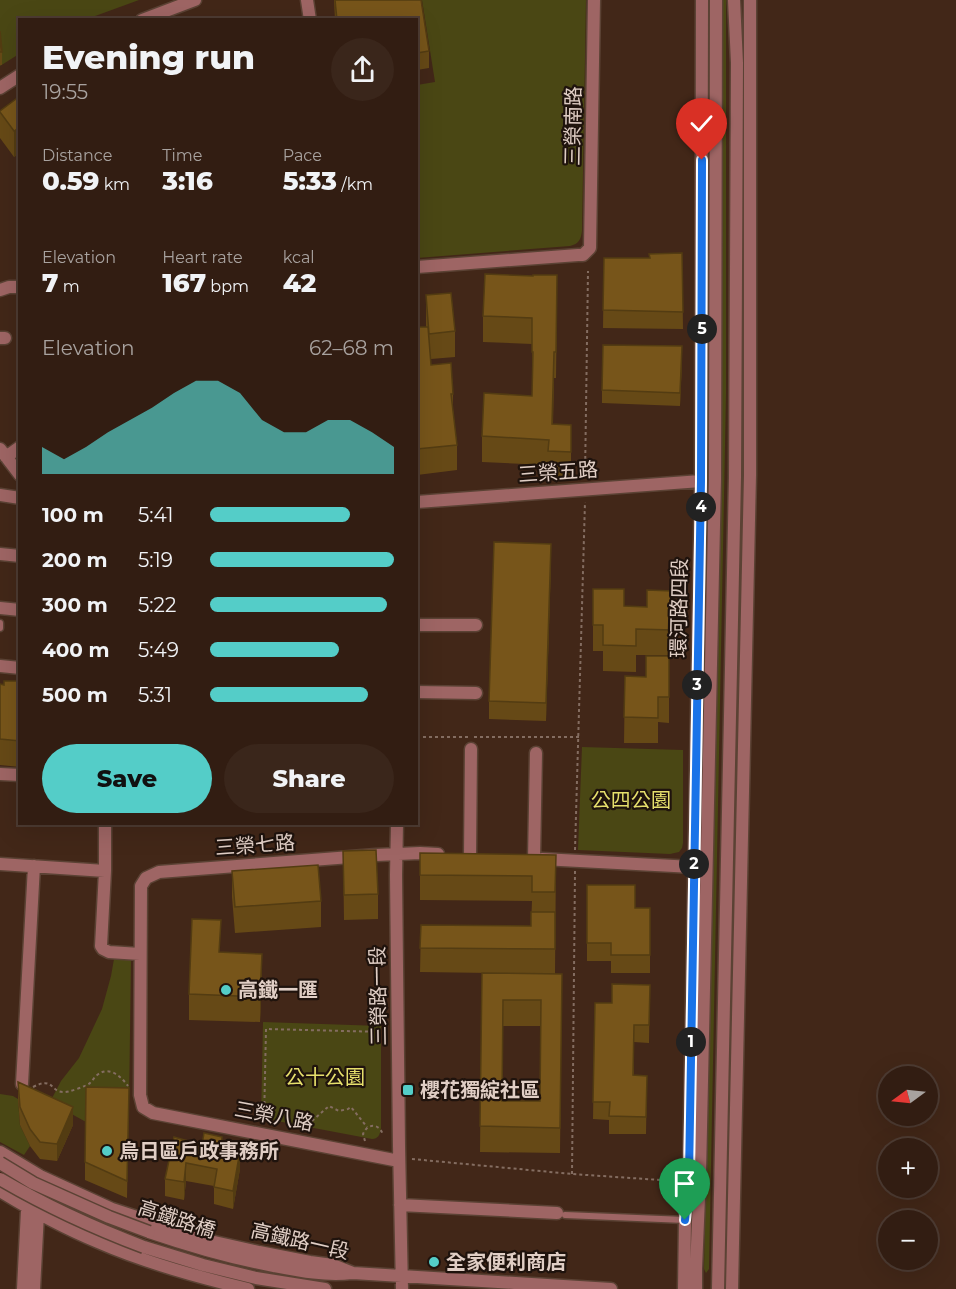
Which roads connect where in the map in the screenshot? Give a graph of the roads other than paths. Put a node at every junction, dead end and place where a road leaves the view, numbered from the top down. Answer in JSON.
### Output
{"nodes":[{"id":1,"x":195,"y":0,"type":"edge"},
{"id":2,"x":307,"y":0,"type":"edge"},
{"id":3,"x":594,"y":0,"type":"edge"},
{"id":4,"x":702,"y":0,"type":"edge"},
{"id":5,"x":716,"y":0,"type":"edge"},
{"id":6,"x":734,"y":0,"type":"edge"},
{"id":7,"x":750,"y":0,"type":"edge"},
{"id":8,"x":172,"y":9,"type":"edge"},
{"id":9,"x":147,"y":18,"type":"edge"},
{"id":10,"x":310,"y":18,"type":"edge"},
{"id":11,"x":18,"y":76,"type":"edge"},
{"id":12,"x":0,"y":88,"type":"edge"},
{"id":13,"x":418,"y":267,"type":"edge"},
{"id":14,"x":18,"y":287,"type":"edge"},
{"id":15,"x":0,"y":290,"type":"edge"},
{"id":16,"x":18,"y":448,"type":"edge"},
{"id":17,"x":3,"y":453,"type":"edge"},
{"id":18,"x":18,"y":472,"type":"edge"},
{"id":19,"x":701,"y":481,"type":"junction"},
{"id":20,"x":0,"y":495,"type":"edge"},
{"id":21,"x":18,"y":498,"type":"edge"},
{"id":22,"x":418,"y":502,"type":"edge"},
{"id":23,"x":0,"y":554,"type":"edge"},
{"id":24,"x":18,"y":556,"type":"edge"},
{"id":25,"x":0,"y":608,"type":"edge"},
{"id":26,"x":18,"y":610,"type":"edge"},
{"id":27,"x":0,"y":622,"type":"edge"},
{"id":28,"x":418,"y":625,"type":"edge"},
{"id":29,"x":476,"y":625,"type":"dead end"},
{"id":30,"x":0,"y":628,"type":"edge"},
{"id":31,"x":0,"y":666,"type":"edge"},
{"id":32,"x":18,"y":668,"type":"edge"},
{"id":33,"x":418,"y":692,"type":"edge"},
{"id":34,"x":476,"y":693,"type":"dead end"},
{"id":35,"x":471,"y":749,"type":"dead end"},
{"id":36,"x":536,"y":753,"type":"dead end"},
{"id":37,"x":0,"y":774,"type":"edge"},
{"id":38,"x":18,"y":775,"type":"edge"},
{"id":39,"x":105,"y":825,"type":"edge"},
{"id":40,"x":397,"y":825,"type":"edge"},
{"id":41,"x":396,"y":854,"type":"junction"},
{"id":42,"x":0,"y":864,"type":"edge"},
{"id":43,"x":34,"y":866,"type":"junction"},
{"id":44,"x":693,"y":867,"type":"junction"},
{"id":45,"x":105,"y":871,"type":"junction"},
{"id":46,"x":140,"y":954,"type":"junction"},
{"id":47,"x":22,"y":1084,"type":"edge"},
{"id":48,"x":0,"y":1152,"type":"edge"},
{"id":49,"x":399,"y":1161,"type":"junction"},
{"id":50,"x":0,"y":1163,"type":"edge"},
{"id":51,"x":35,"y":1173,"type":"junction"},
{"id":52,"x":0,"y":1179,"type":"edge"},
{"id":53,"x":0,"y":1191,"type":"edge"},
{"id":54,"x":400,"y":1205,"type":"junction"},
{"id":55,"x":33,"y":1210,"type":"junction"},
{"id":56,"x":561,"y":1214,"type":"joint"},
{"id":57,"x":685,"y":1220,"type":"junction"},
{"id":58,"x":353,"y":1273,"type":"junction"},
{"id":59,"x":402,"y":1282,"type":"edge"},
{"id":60,"x":23,"y":1289,"type":"edge"},
{"id":61,"x":34,"y":1289,"type":"edge"},
{"id":62,"x":248,"y":1289,"type":"edge"},
{"id":63,"x":325,"y":1289,"type":"edge"},
{"id":64,"x":611,"y":1289,"type":"edge"},
{"id":65,"x":684,"y":1289,"type":"edge"},
{"id":66,"x":696,"y":1289,"type":"edge"},
{"id":67,"x":718,"y":1289,"type":"edge"},
{"id":68,"x":732,"y":1289,"type":"edge"}],
"edges":[{"from":1,"to":8,"type":"street"},
{"from":2,"to":10,"type":"street"},
{"from":3,"to":13,"type":"street","name":"三榮南路"},
{"from":4,"to":19,"type":"street","name":"環河路四段"},
{"from":5,"to":66,"type":"street","name":"環河路四段"},
{"from":6,"to":67,"type":"street"},
{"from":7,"to":68,"type":"street"},
{"from":8,"to":9,"type":"street"},
{"from":11,"to":12,"type":"street"},
{"from":14,"to":15,"type":"street"},
{"from":16,"to":17,"type":"street"},
{"from":17,"to":18,"type":"street"},
{"from":19,"to":22,"type":"street","name":"三榮五路"},
{"from":19,"to":44,"type":"street","name":"環河路四段"},
{"from":20,"to":21,"type":"street"},
{"from":23,"to":24,"type":"street"},
{"from":25,"to":26,"type":"street"},
{"from":27,"to":30,"type":"lane"},
{"from":28,"to":29,"type":"street"},
{"from":31,"to":32,"type":"street"},
{"from":33,"to":34,"type":"street"},
{"from":35,"to":41,"type":"street","name":"三榮七路"},
{"from":36,"to":44,"type":"street"},
{"from":37,"to":38,"type":"street"},
{"from":39,"to":45,"type":"street"},
{"from":40,"to":41,"type":"street","name":"三榮路一段"},
{"from":41,"to":46,"type":"street","name":"三榮七路"},
{"from":41,"to":49,"type":"street","name":"三榮路一段"},
{"from":42,"to":43,"type":"street"},
{"from":43,"to":45,"type":"street"},
{"from":43,"to":47,"type":"street"},
{"from":44,"to":57,"type":"street","name":"環河路四段"},
{"from":45,"to":46,"type":"street"},
{"from":46,"to":49,"type":"street","name":"三榮八路"},
{"from":48,"to":51,"type":"street","name":"高鐵路一段"},
{"from":49,"to":54,"type":"street","name":"三榮路一段"},
{"from":50,"to":58,"type":"street","name":"高鐵路橋","bridge":true},
{"from":51,"to":55,"type":"street"},
{"from":51,"to":58,"type":"street","name":"高鐵路一段"},
{"from":52,"to":63,"type":"street","name":"高鐵路橋","bridge":true},
{"from":53,"to":55,"type":"street"},
{"from":54,"to":56,"type":"street"},
{"from":54,"to":59,"type":"street","name":"三榮路一段"},
{"from":55,"to":60,"type":"street"},
{"from":55,"to":61,"type":"street"},
{"from":55,"to":62,"type":"street"},
{"from":56,"to":57,"type":"lane"},
{"from":57,"to":65,"type":"street","name":"環河路四段"},
{"from":58,"to":59,"type":"street","name":"高鐵路一段"},
{"from":59,"to":64,"type":"street","name":"高鐵路一段"}]}
